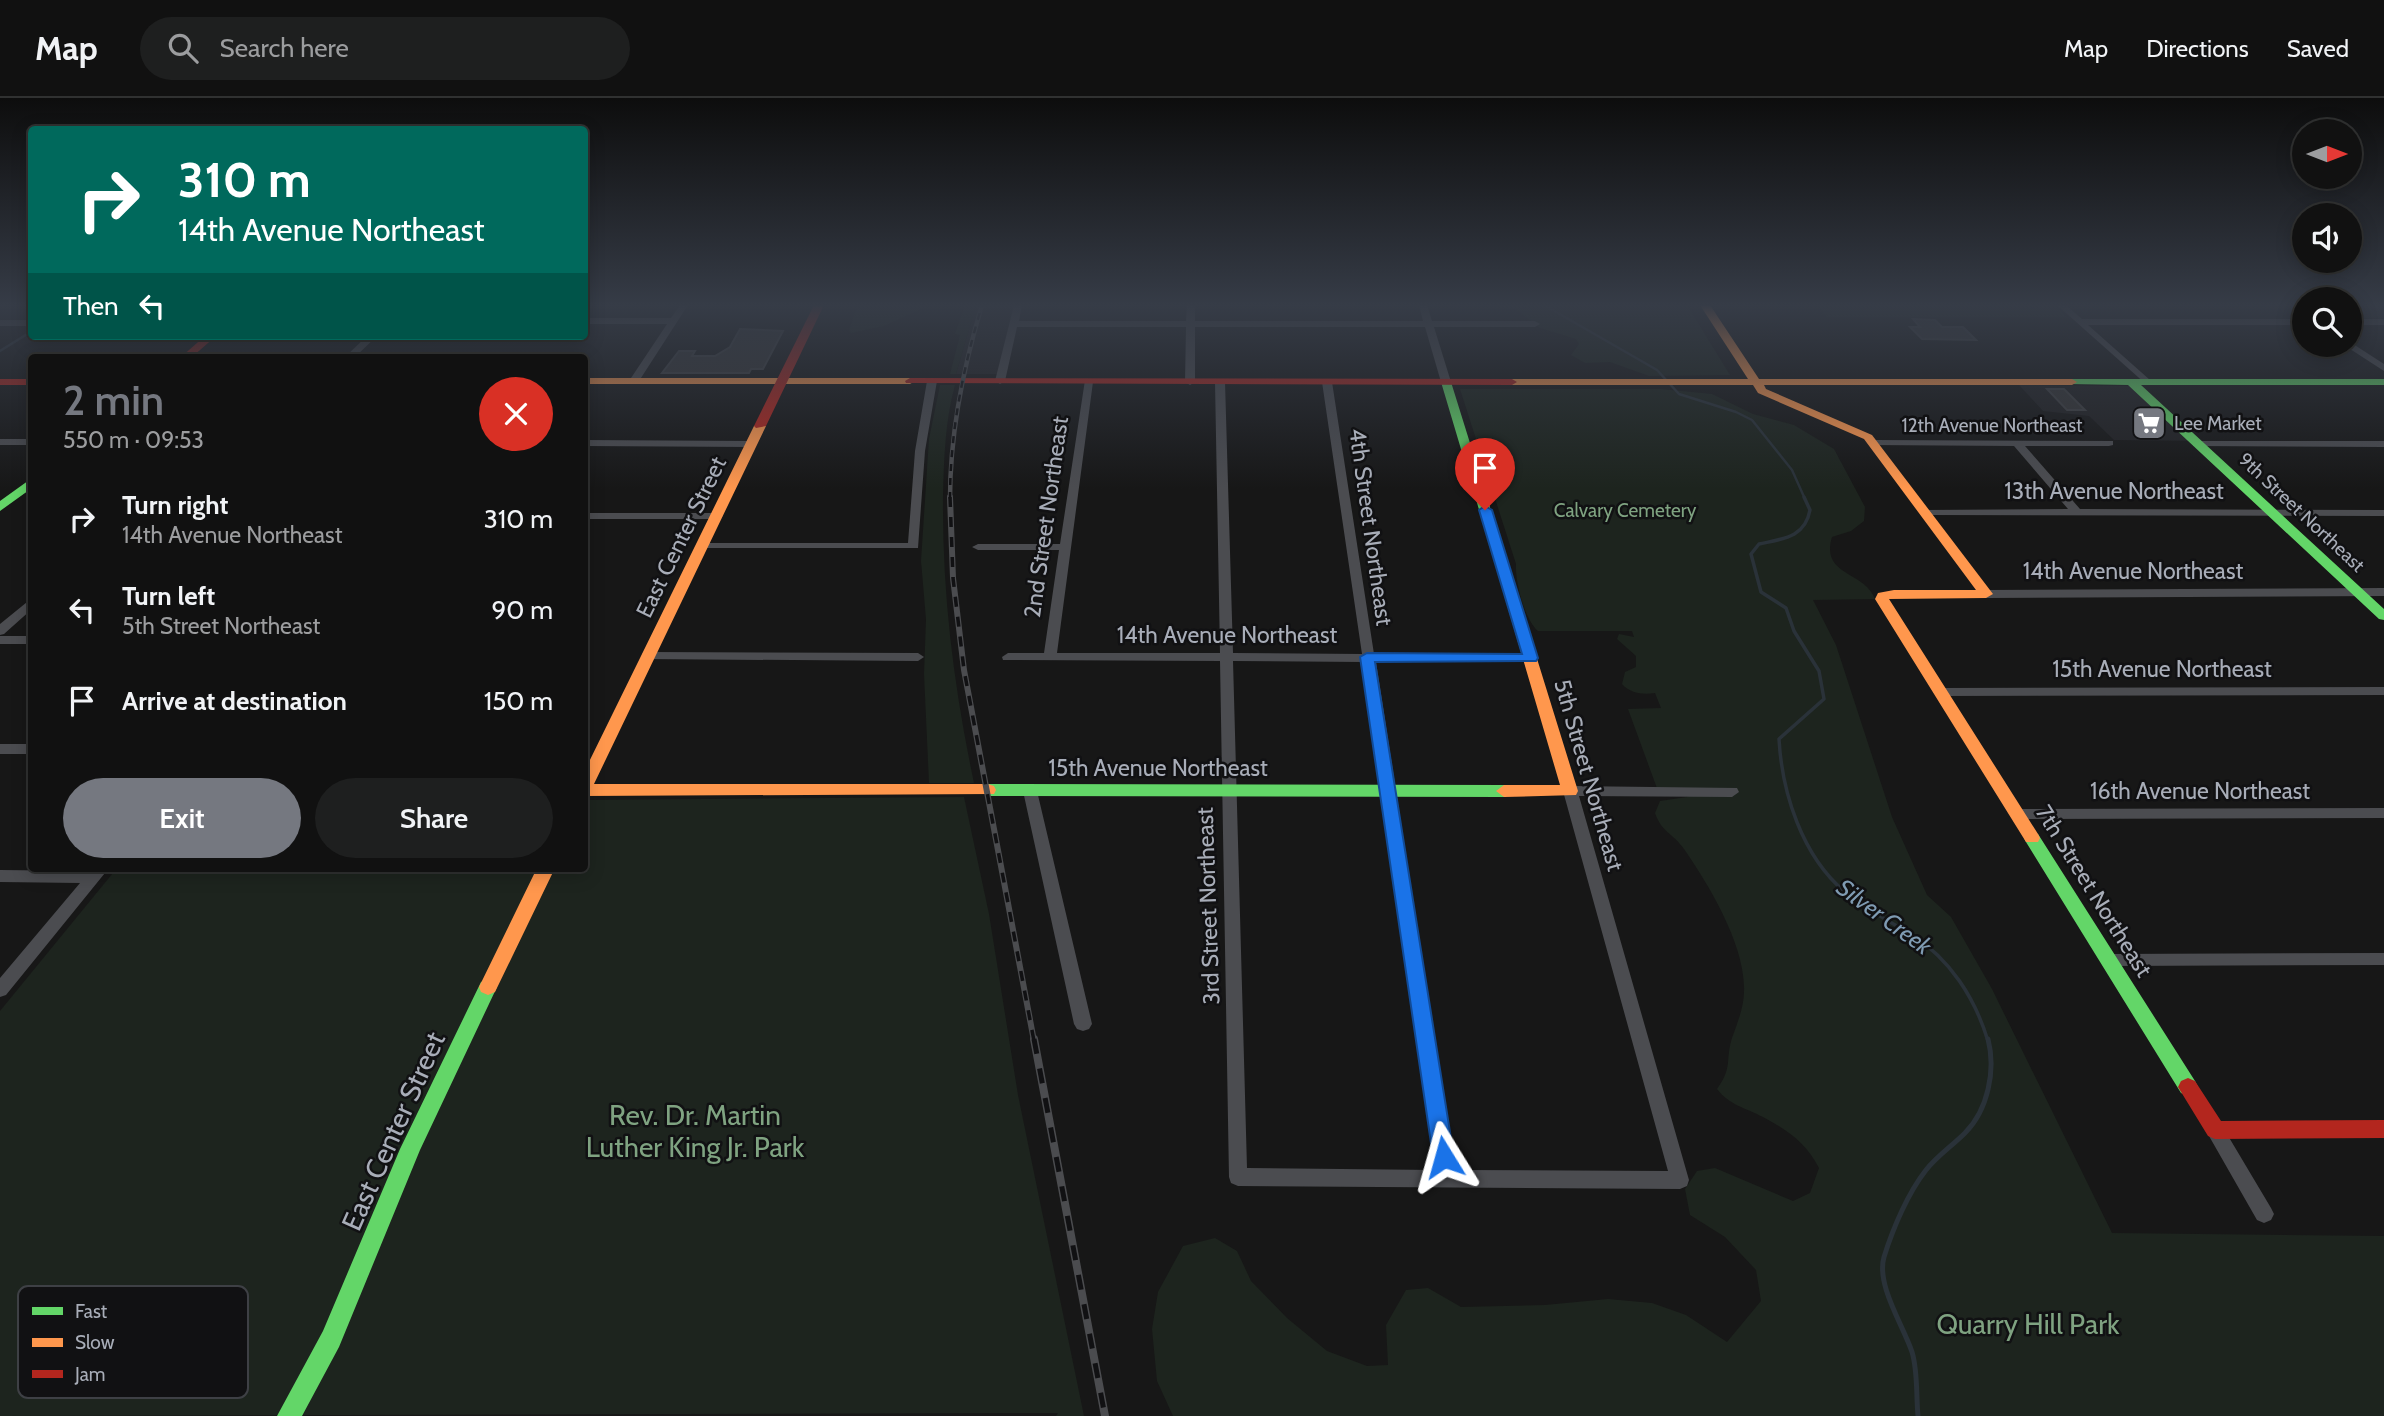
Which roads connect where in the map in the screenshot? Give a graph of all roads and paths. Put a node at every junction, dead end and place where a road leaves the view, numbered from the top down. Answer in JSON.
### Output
{"nodes":[{"id":1,"x":643,"y":367,"type":"edge"},
{"id":2,"x":789,"y":367,"type":"edge"},
{"id":3,"x":1003,"y":367,"type":"edge"},
{"id":4,"x":1190,"y":367,"type":"edge"},
{"id":5,"x":1441,"y":367,"type":"edge"},
{"id":6,"x":1745,"y":367,"type":"edge"},
{"id":7,"x":2124,"y":367,"type":"edge"},
{"id":8,"x":588,"y":381,"type":"edge"},
{"id":9,"x":634,"y":381,"type":"junction"},
{"id":10,"x":782,"y":381,"type":"junction"},
{"id":11,"x":932,"y":381,"type":"junction"},
{"id":12,"x":1000,"y":381,"type":"junction"},
{"id":13,"x":0,"y":382,"type":"edge"},
{"id":14,"x":28,"y":382,"type":"edge"},
{"id":15,"x":1088,"y":382,"type":"junction"},
{"id":16,"x":1190,"y":382,"type":"junction"},
{"id":17,"x":1220,"y":382,"type":"junction"},
{"id":18,"x":1327,"y":382,"type":"junction"},
{"id":19,"x":1446,"y":382,"type":"junction"},
{"id":20,"x":1755,"y":382,"type":"junction"},
{"id":21,"x":2139,"y":382,"type":"junction"},
{"id":22,"x":2384,"y":382,"type":"edge"},
{"id":23,"x":0,"y":442,"type":"edge"},
{"id":24,"x":28,"y":442,"type":"edge"},
{"id":25,"x":588,"y":443,"type":"edge"},
{"id":26,"x":1874,"y":443,"type":"junction"},
{"id":27,"x":2017,"y":443,"type":"junction"},
{"id":28,"x":2109,"y":443,"type":"dead end"},
{"id":29,"x":751,"y":444,"type":"junction"},
{"id":30,"x":2197,"y":444,"type":"junction"},
{"id":31,"x":2384,"y":444,"type":"edge"},
{"id":32,"x":28,"y":485,"type":"edge"},
{"id":33,"x":0,"y":507,"type":"edge"},
{"id":34,"x":1927,"y":512,"type":"junction"},
{"id":35,"x":2077,"y":512,"type":"junction"},
{"id":36,"x":2272,"y":513,"type":"junction"},
{"id":37,"x":2384,"y":513,"type":"edge"},
{"id":38,"x":588,"y":516,"type":"edge"},
{"id":39,"x":717,"y":516,"type":"junction"},
{"id":40,"x":702,"y":546,"type":"junction"},
{"id":41,"x":978,"y":547,"type":"dead end"},
{"id":42,"x":1065,"y":547,"type":"junction"},
{"id":43,"x":2358,"y":592,"type":"junction"},
{"id":44,"x":2384,"y":592,"type":"edge"},
{"id":45,"x":1986,"y":594,"type":"junction"},
{"id":46,"x":1883,"y":596,"type":"joint"},
{"id":47,"x":28,"y":606,"type":"edge"},
{"id":48,"x":2384,"y":616,"type":"edge"},
{"id":49,"x":0,"y":631,"type":"edge"},
{"id":50,"x":0,"y":640,"type":"edge"},
{"id":51,"x":28,"y":640,"type":"edge"},
{"id":52,"x":648,"y":656,"type":"junction"},
{"id":53,"x":918,"y":657,"type":"dead end"},
{"id":54,"x":1008,"y":657,"type":"dead end"},
{"id":55,"x":1050,"y":657,"type":"junction"},
{"id":56,"x":1225,"y":657,"type":"junction"},
{"id":57,"x":1367,"y":657,"type":"junction"},
{"id":58,"x":1531,"y":658,"type":"junction"},
{"id":59,"x":2384,"y":691,"type":"edge"},
{"id":60,"x":1940,"y":692,"type":"junction"},
{"id":61,"x":0,"y":749,"type":"edge"},
{"id":62,"x":28,"y":749,"type":"edge"},
{"id":63,"x":588,"y":782,"type":"edge"},
{"id":64,"x":588,"y":790,"type":"edge"},
{"id":65,"x":1030,"y":790,"type":"junction"},
{"id":66,"x":1227,"y":790,"type":"junction"},
{"id":67,"x":1389,"y":790,"type":"junction"},
{"id":68,"x":1570,"y":791,"type":"junction"},
{"id":69,"x":1732,"y":792,"type":"dead end"},
{"id":70,"x":2384,"y":813,"type":"edge"},
{"id":71,"x":2017,"y":814,"type":"junction"},
{"id":72,"x":544,"y":872,"type":"edge"},
{"id":73,"x":97,"y":873,"type":"edge"},
{"id":74,"x":0,"y":876,"type":"edge"},
{"id":75,"x":2109,"y":960,"type":"junction"},
{"id":76,"x":2384,"y":960,"type":"edge"},
{"id":77,"x":0,"y":990,"type":"edge"},
{"id":78,"x":1083,"y":1024,"type":"dead end"},
{"id":79,"x":2215,"y":1129,"type":"junction"},
{"id":80,"x":2384,"y":1129,"type":"edge"},
{"id":81,"x":1447,"y":1178,"type":"junction"},
{"id":82,"x":2264,"y":1214,"type":"dead end"},
{"id":83,"x":289,"y":1416,"type":"edge"}],
"edges":[{"from":1,"to":9,"type":"street"},
{"from":2,"to":10,"type":"street","name":"East Center Street"},
{"from":3,"to":12,"type":"street"},
{"from":4,"to":16,"type":"street"},
{"from":5,"to":19,"type":"street","name":"5th Street Northeast"},
{"from":6,"to":20,"type":"street"},
{"from":7,"to":21,"type":"street","name":"9th Street Northeast"},
{"from":8,"to":9,"type":"street"},
{"from":9,"to":10,"type":"street"},
{"from":10,"to":11,"type":"street"},
{"from":10,"to":29,"type":"street","name":"East Center Street"},
{"from":11,"to":12,"type":"street"},
{"from":11,"to":40,"type":"street"},
{"from":12,"to":15,"type":"street"},
{"from":13,"to":14,"type":"street"},
{"from":15,"to":16,"type":"street"},
{"from":15,"to":42,"type":"street","name":"2nd Street Northeast"},
{"from":16,"to":17,"type":"street"},
{"from":17,"to":18,"type":"street"},
{"from":17,"to":56,"type":"street","name":"3rd Street Northeast"},
{"from":18,"to":19,"type":"street"},
{"from":18,"to":57,"type":"street","name":"4th Street Northeast"},
{"from":19,"to":20,"type":"street"},
{"from":19,"to":58,"type":"street","name":"5th Street Northeast"},
{"from":20,"to":21,"type":"street"},
{"from":20,"to":26,"type":"street"},
{"from":21,"to":22,"type":"street"},
{"from":21,"to":30,"type":"street","name":"9th Street Northeast"},
{"from":23,"to":24,"type":"street"},
{"from":25,"to":29,"type":"street"},
{"from":26,"to":27,"type":"street","name":"12th Avenue Northeast"},
{"from":26,"to":34,"type":"street"},
{"from":27,"to":28,"type":"street","name":"12th Avenue Northeast"},
{"from":27,"to":35,"type":"street"},
{"from":29,"to":39,"type":"street","name":"East Center Street"},
{"from":30,"to":31,"type":"street"},
{"from":30,"to":36,"type":"street","name":"9th Street Northeast"},
{"from":32,"to":33,"type":"street"},
{"from":34,"to":35,"type":"street","name":"13th Avenue Northeast"},
{"from":34,"to":45,"type":"street"},
{"from":35,"to":36,"type":"street","name":"13th Avenue Northeast"},
{"from":36,"to":37,"type":"street","name":"13th Avenue Northeast"},
{"from":36,"to":43,"type":"street","name":"9th Street Northeast"},
{"from":38,"to":39,"type":"street"},
{"from":39,"to":40,"type":"street","name":"East Center Street"},
{"from":40,"to":52,"type":"street","name":"East Center Street"},
{"from":41,"to":42,"type":"street"},
{"from":42,"to":55,"type":"street","name":"2nd Street Northeast"},
{"from":43,"to":44,"type":"street","name":"14th Avenue Northeast"},
{"from":43,"to":45,"type":"street","name":"14th Avenue Northeast"},
{"from":43,"to":48,"type":"street","name":"9th Street Northeast"},
{"from":45,"to":46,"type":"street","name":"14th Avenue Northeast"},
{"from":46,"to":60,"type":"street","name":"7th Street Northeast"},
{"from":47,"to":49,"type":"street"},
{"from":50,"to":51,"type":"street"},
{"from":52,"to":53,"type":"street"},
{"from":52,"to":63,"type":"street","name":"East Center Street"},
{"from":54,"to":55,"type":"street","name":"14th Avenue Northeast"},
{"from":55,"to":56,"type":"street","name":"14th Avenue Northeast"},
{"from":56,"to":57,"type":"street","name":"14th Avenue Northeast"},
{"from":56,"to":66,"type":"street","name":"3rd Street Northeast"},
{"from":57,"to":58,"type":"street","name":"14th Avenue Northeast"},
{"from":57,"to":67,"type":"street","name":"4th Street Northeast"},
{"from":58,"to":68,"type":"street","name":"5th Street Northeast"},
{"from":59,"to":60,"type":"street","name":"15th Avenue Northeast"},
{"from":60,"to":71,"type":"street","name":"7th Street Northeast"},
{"from":61,"to":62,"type":"street"},
{"from":64,"to":65,"type":"street","name":"15th Avenue Northeast"},
{"from":65,"to":66,"type":"street","name":"15th Avenue Northeast"},
{"from":65,"to":78,"type":"street"},
{"from":66,"to":67,"type":"street","name":"15th Avenue Northeast"},
{"from":66,"to":81,"type":"street","name":"3rd Street Northeast"},
{"from":67,"to":68,"type":"street","name":"15th Avenue Northeast"},
{"from":67,"to":81,"type":"street","name":"4th Street Northeast"},
{"from":68,"to":69,"type":"street","name":"15th Avenue Northeast"},
{"from":68,"to":81,"type":"street","name":"5th Street Northeast"},
{"from":70,"to":71,"type":"street","name":"16th Avenue Northeast"},
{"from":71,"to":75,"type":"street","name":"7th Street Northeast"},
{"from":72,"to":83,"type":"street","name":"East Center Street"},
{"from":73,"to":74,"type":"street"},
{"from":73,"to":77,"type":"street"},
{"from":75,"to":76,"type":"street"},
{"from":75,"to":79,"type":"street","name":"7th Street Northeast"},
{"from":79,"to":80,"type":"street"},
{"from":79,"to":82,"type":"street","name":"7th Street Northeast"}]}
